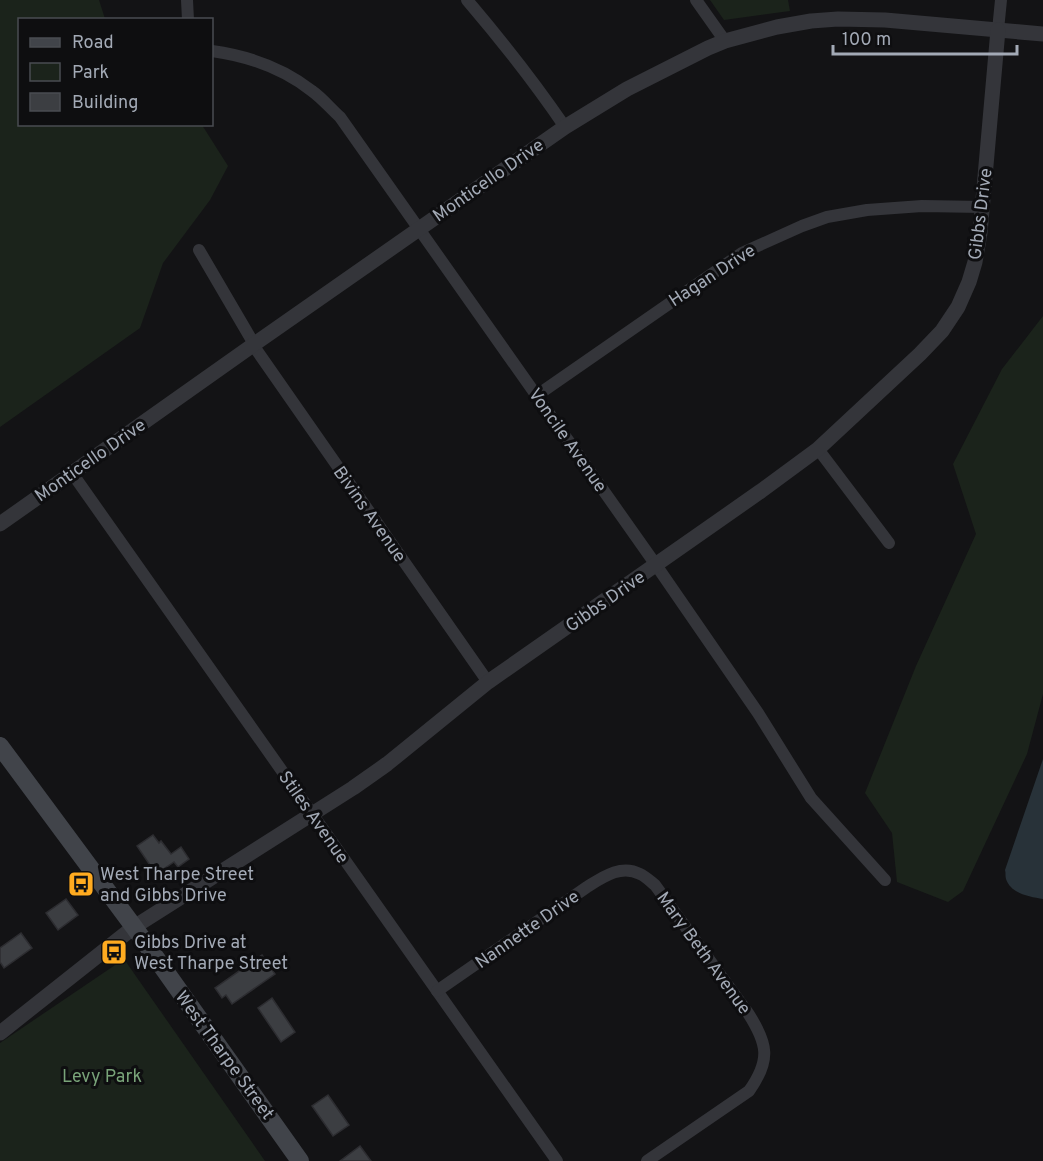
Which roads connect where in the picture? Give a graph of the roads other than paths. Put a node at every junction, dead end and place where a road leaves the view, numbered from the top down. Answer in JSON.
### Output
{"nodes":[{"id":1,"x":187,"y":0,"type":"edge"},
{"id":2,"x":467,"y":0,"type":"edge"},
{"id":3,"x":696,"y":0,"type":"edge"},
{"id":4,"x":1001,"y":0,"type":"edge"},
{"id":5,"x":188,"y":18,"type":"edge"},
{"id":6,"x":999,"y":30,"type":"junction"},
{"id":7,"x":1043,"y":34,"type":"edge"},
{"id":8,"x":725,"y":41,"type":"junction"},
{"id":9,"x":213,"y":51,"type":"edge"},
{"id":10,"x":565,"y":127,"type":"junction"},
{"id":11,"x":983,"y":207,"type":"junction"},
{"id":12,"x":418,"y":229,"type":"junction"},
{"id":13,"x":199,"y":250,"type":"dead end"},
{"id":14,"x":253,"y":345,"type":"junction"},
{"id":15,"x":536,"y":396,"type":"junction"},
{"id":16,"x":818,"y":448,"type":"junction"},
{"id":17,"x":72,"y":473,"type":"junction"},
{"id":18,"x":0,"y":524,"type":"edge"},
{"id":19,"x":889,"y":543,"type":"dead end"},
{"id":20,"x":657,"y":565,"type":"junction"},
{"id":21,"x":488,"y":682,"type":"junction"},
{"id":22,"x":0,"y":746,"type":"edge"},
{"id":23,"x":312,"y":813,"type":"junction"},
{"id":24,"x":618,"y":870,"type":"joint"},
{"id":25,"x":885,"y":880,"type":"dead end"},
{"id":26,"x":134,"y":927,"type":"junction"},
{"id":27,"x":437,"y":991,"type":"junction"},
{"id":28,"x":0,"y":1033,"type":"edge"},
{"id":29,"x":300,"y":1161,"type":"edge"},
{"id":30,"x":557,"y":1161,"type":"edge"},
{"id":31,"x":647,"y":1161,"type":"edge"}],
"edges":[{"from":1,"to":5,"type":"street"},
{"from":2,"to":10,"type":"street"},
{"from":3,"to":8,"type":"street"},
{"from":4,"to":6,"type":"street"},
{"from":6,"to":7,"type":"street","name":"Monticello Drive"},
{"from":6,"to":8,"type":"street","name":"Monticello Drive"},
{"from":6,"to":11,"type":"street","name":"Gibbs Drive"},
{"from":8,"to":10,"type":"street","name":"Monticello Drive"},
{"from":9,"to":12,"type":"street","name":"Voncile Avenue"},
{"from":10,"to":12,"type":"street","name":"Monticello Drive"},
{"from":11,"to":15,"type":"street","name":"Hagan Drive"},
{"from":11,"to":16,"type":"street","name":"Gibbs Drive"},
{"from":12,"to":14,"type":"street","name":"Monticello Drive"},
{"from":12,"to":15,"type":"street","name":"Voncile Avenue"},
{"from":13,"to":14,"type":"street","name":"Bivins Avenue"},
{"from":14,"to":17,"type":"street","name":"Monticello Drive"},
{"from":14,"to":21,"type":"street","name":"Bivins Avenue"},
{"from":15,"to":20,"type":"street","name":"Voncile Avenue"},
{"from":16,"to":19,"type":"street"},
{"from":16,"to":20,"type":"street","name":"Gibbs Drive"},
{"from":17,"to":18,"type":"street","name":"Monticello Drive"},
{"from":17,"to":23,"type":"street","name":"Stiles Avenue"},
{"from":20,"to":21,"type":"street","name":"Gibbs Drive"},
{"from":20,"to":25,"type":"street","name":"Voncile Avenue"},
{"from":21,"to":23,"type":"street","name":"Gibbs Drive"},
{"from":22,"to":26,"type":"main road","name":"West Tharpe Street"},
{"from":23,"to":26,"type":"street","name":"Gibbs Drive"},
{"from":23,"to":27,"type":"street","name":"Stiles Avenue"},
{"from":24,"to":27,"type":"street","name":"Nannette Drive"},
{"from":24,"to":31,"type":"street","name":"Mary Beth Avenue"},
{"from":26,"to":28,"type":"street","name":"Gibbs Drive"},
{"from":26,"to":29,"type":"main road","name":"West Tharpe Street"},
{"from":27,"to":30,"type":"street","name":"Stiles Avenue"}]}
